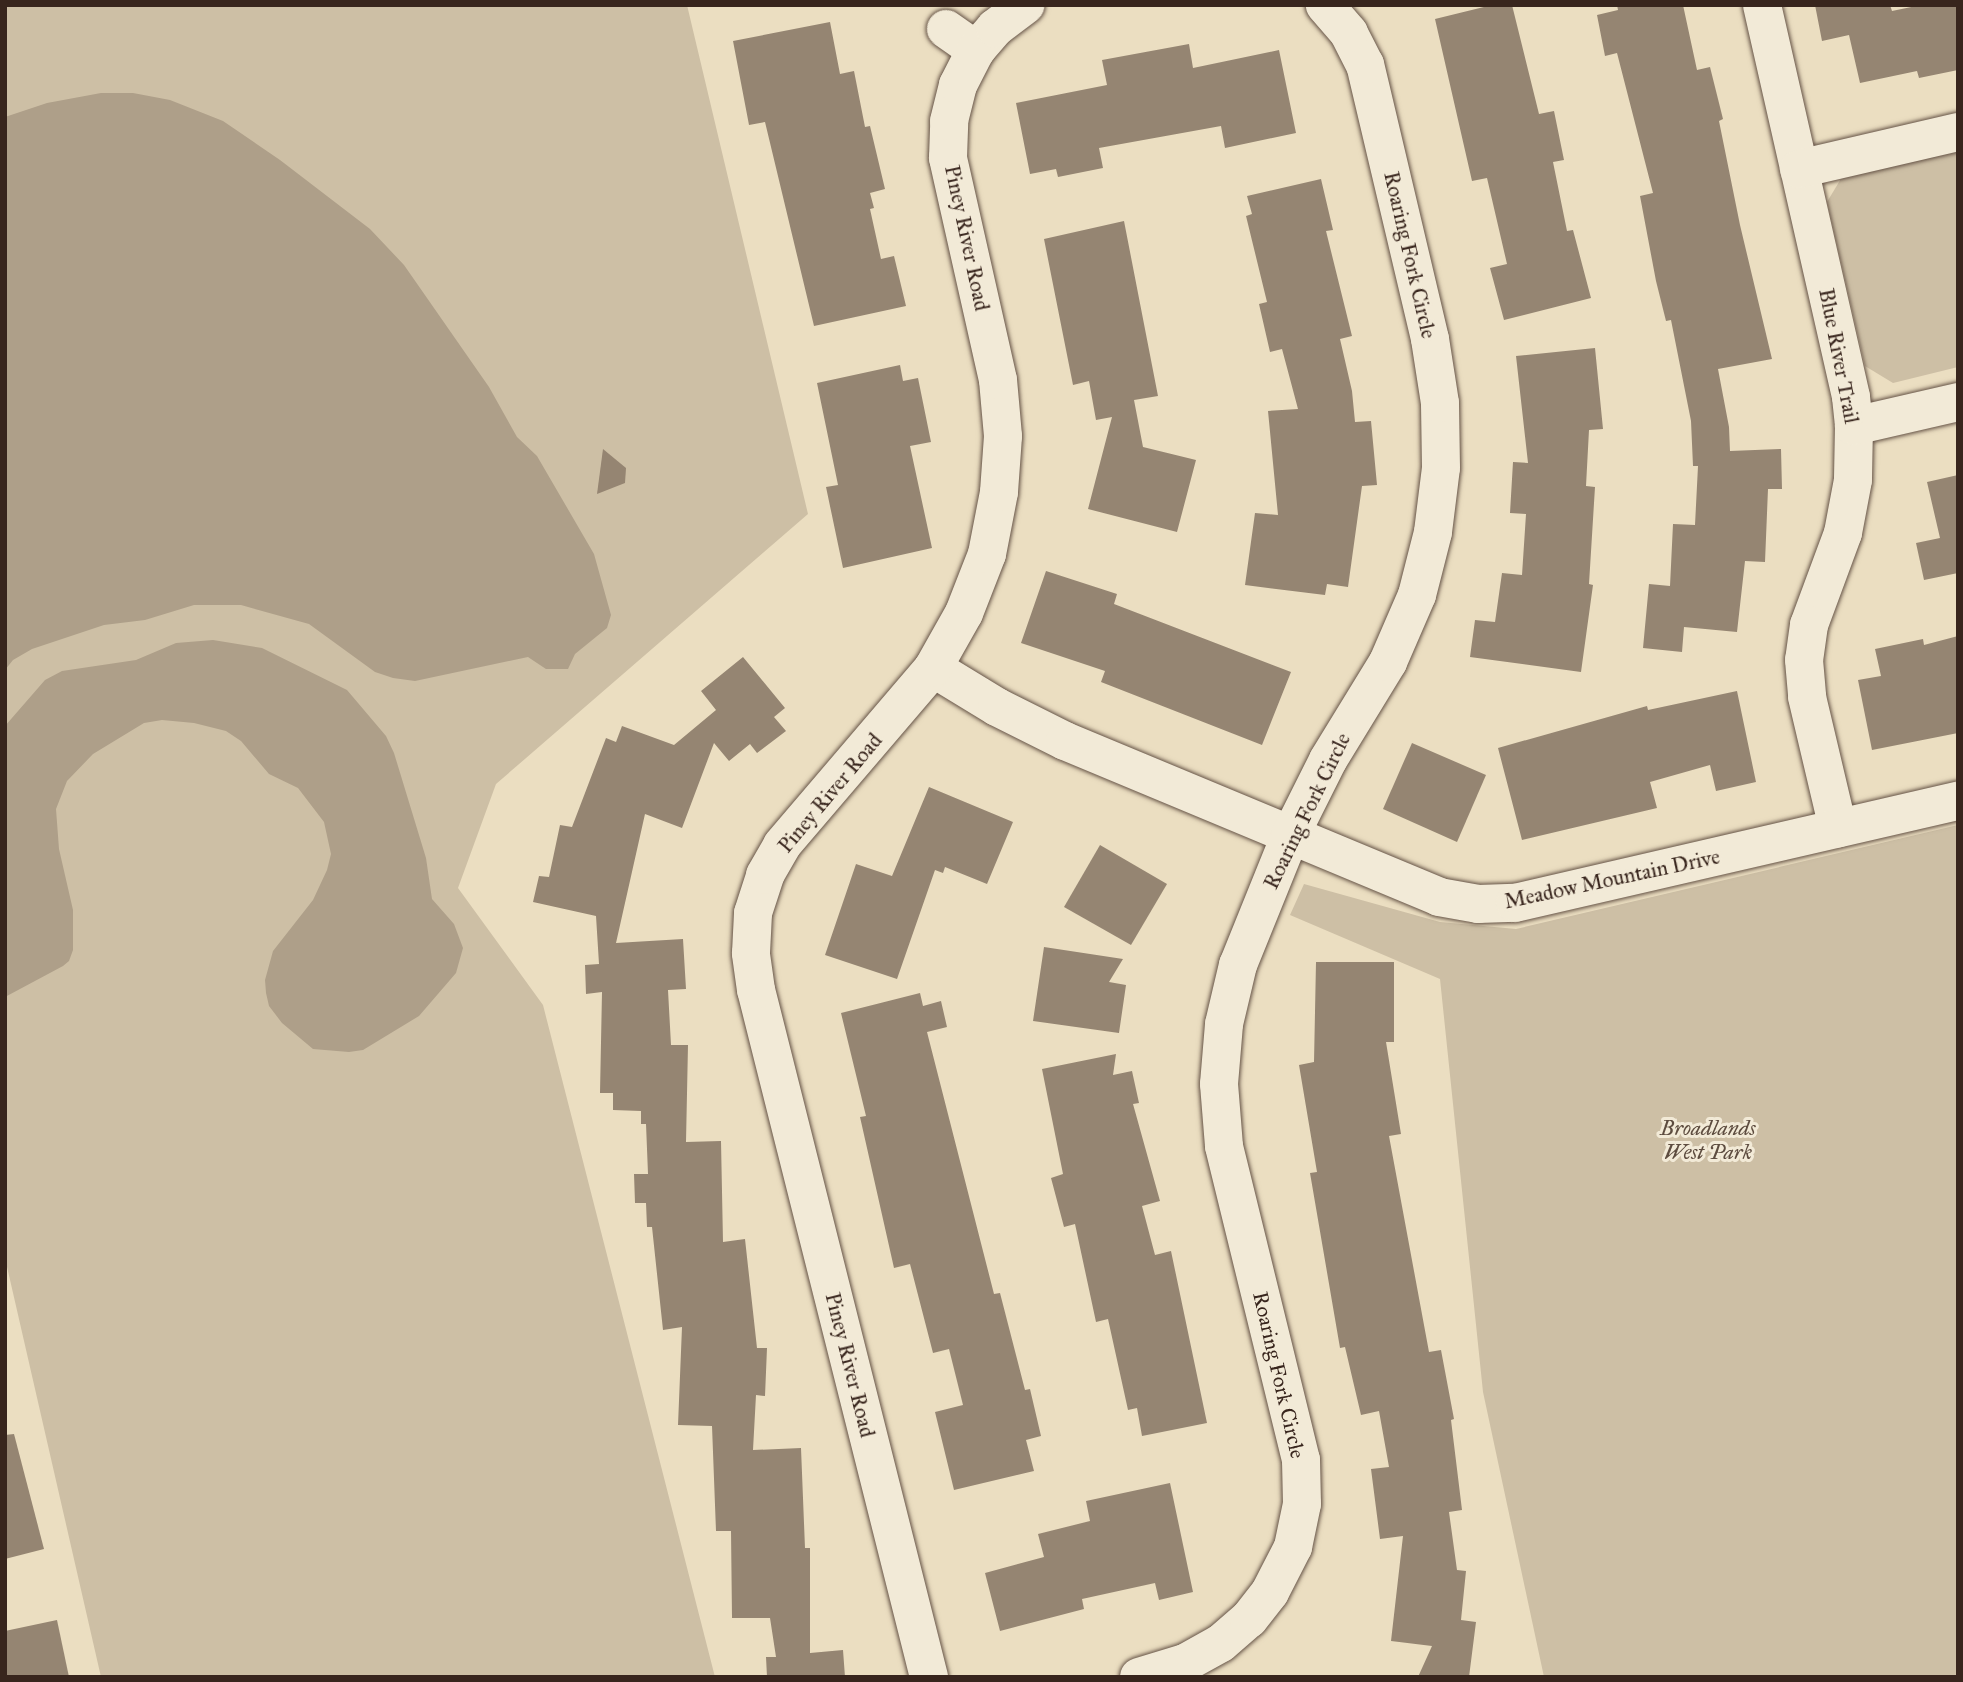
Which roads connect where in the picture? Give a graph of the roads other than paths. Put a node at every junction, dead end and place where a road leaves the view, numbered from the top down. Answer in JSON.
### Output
{"nodes":[{"id":1,"x":1025,"y":5,"type":"edge"},
{"id":2,"x":1325,"y":5,"type":"edge"},
{"id":3,"x":1762,"y":5,"type":"edge"},
{"id":4,"x":1958,"y":132,"type":"edge"},
{"id":5,"x":1799,"y":169,"type":"junction"},
{"id":6,"x":1958,"y":401,"type":"edge"},
{"id":7,"x":1854,"y":426,"type":"junction"},
{"id":8,"x":933,"y":668,"type":"junction"},
{"id":9,"x":1958,"y":801,"type":"edge"},
{"id":10,"x":1838,"y":828,"type":"junction"},
{"id":11,"x":1290,"y":836,"type":"junction"},
{"id":12,"x":929,"y":1677,"type":"edge"},
{"id":13,"x":1139,"y":1677,"type":"edge"}],
"edges":[{"from":1,"to":8,"type":"street","name":"Piney River Road"},
{"from":2,"to":11,"type":"street","name":"Roaring Fork Circle"},
{"from":3,"to":5,"type":"street","name":"Blue River Trail"},
{"from":4,"to":5,"type":"street"},
{"from":5,"to":7,"type":"street","name":"Blue River Trail"},
{"from":6,"to":7,"type":"street"},
{"from":7,"to":10,"type":"street","name":"Blue River Trail"},
{"from":8,"to":11,"type":"street","name":"Meadow Mountain Drive"},
{"from":8,"to":12,"type":"street","name":"Piney River Road"},
{"from":9,"to":10,"type":"street","name":"Meadow Mountain Drive"},
{"from":10,"to":11,"type":"street","name":"Meadow Mountain Drive"},
{"from":11,"to":13,"type":"street","name":"Roaring Fork Circle"}]}
